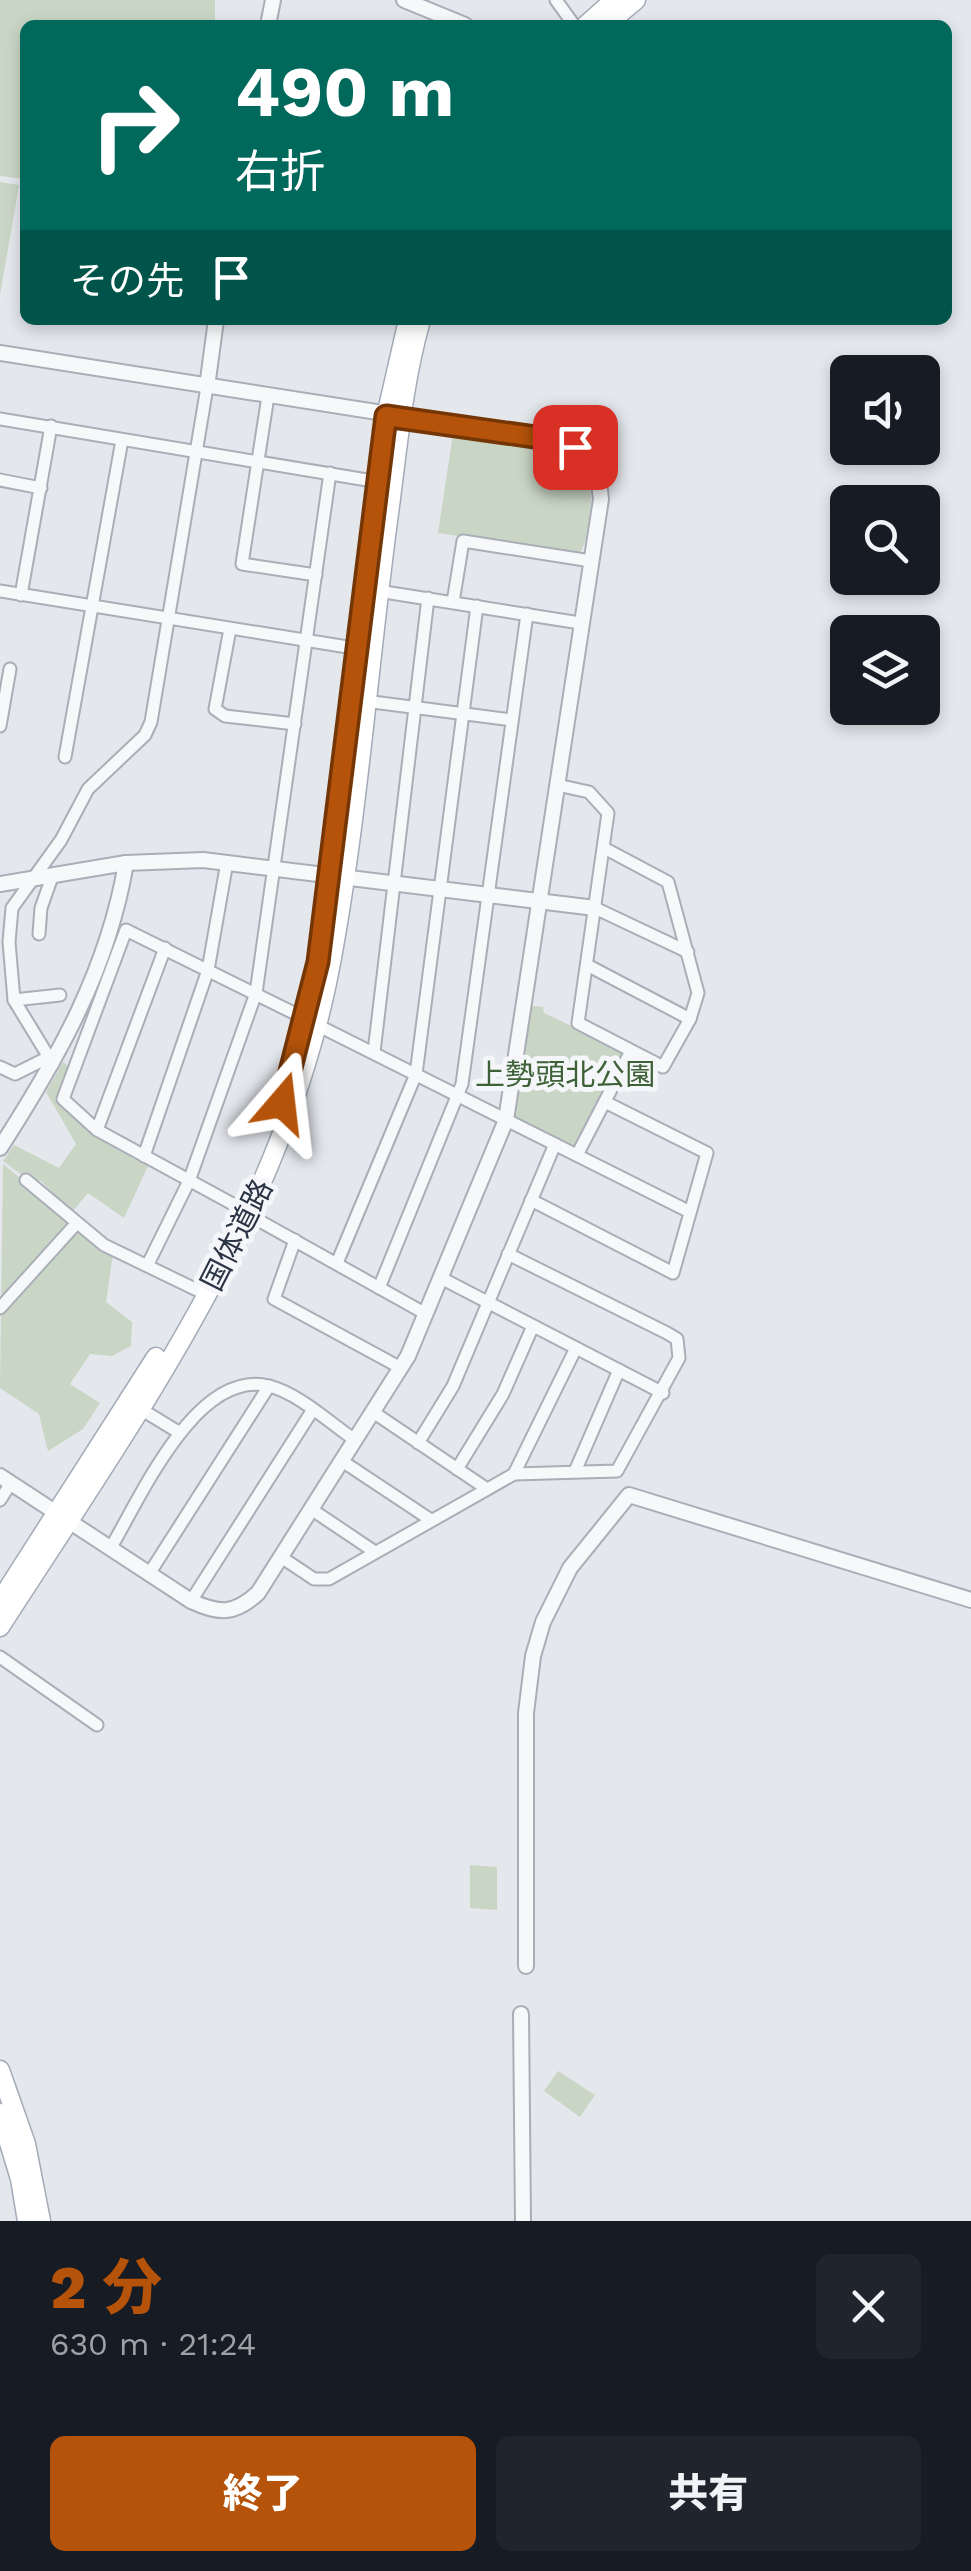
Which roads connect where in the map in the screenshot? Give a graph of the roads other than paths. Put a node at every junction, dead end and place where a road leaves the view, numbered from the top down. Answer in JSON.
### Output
{"nodes":[{"id":1,"x":404,"y":0,"type":"edge"},
{"id":2,"x":614,"y":0,"type":"edge"},
{"id":3,"x":636,"y":0,"type":"edge"},
{"id":4,"x":453,"y":20,"type":"edge"},
{"id":5,"x":592,"y":20,"type":"edge"},
{"id":6,"x":612,"y":20,"type":"edge"},
{"id":7,"x":215,"y":325,"type":"edge"},
{"id":8,"x":407,"y":325,"type":"edge"},
{"id":9,"x":420,"y":325,"type":"edge"},
{"id":10,"x":0,"y":353,"type":"edge"},
{"id":11,"x":206,"y":386,"type":"junction"},
{"id":12,"x":268,"y":396,"type":"junction"},
{"id":13,"x":394,"y":417,"type":"junction"},
{"id":14,"x":0,"y":418,"type":"edge"},
{"id":15,"x":51,"y":426,"type":"junction"},
{"id":16,"x":122,"y":440,"type":"junction"},
{"id":17,"x":196,"y":452,"type":"junction"},
{"id":18,"x":258,"y":462,"type":"junction"},
{"id":19,"x":330,"y":473,"type":"junction"},
{"id":20,"x":0,"y":480,"type":"edge"},
{"id":21,"x":379,"y":482,"type":"junction"},
{"id":22,"x":41,"y":488,"type":"junction"},
{"id":23,"x":591,"y":561,"type":"junction"},
{"id":24,"x":316,"y":575,"type":"junction"},
{"id":25,"x":378,"y":590,"type":"junction"},
{"id":26,"x":0,"y":591,"type":"edge"},
{"id":27,"x":22,"y":595,"type":"junction"},
{"id":28,"x":428,"y":598,"type":"junction"},
{"id":29,"x":453,"y":602,"type":"junction"},
{"id":30,"x":477,"y":606,"type":"junction"},
{"id":31,"x":93,"y":608,"type":"junction"},
{"id":32,"x":527,"y":614,"type":"junction"},
{"id":33,"x":167,"y":620,"type":"junction"},
{"id":34,"x":580,"y":623,"type":"junction"},
{"id":35,"x":230,"y":629,"type":"junction"},
{"id":36,"x":307,"y":642,"type":"junction"},
{"id":37,"x":360,"y":649,"type":"junction"},
{"id":38,"x":10,"y":669,"type":"dead end"},
{"id":39,"x":365,"y":701,"type":"junction"},
{"id":40,"x":414,"y":708,"type":"junction"},
{"id":41,"x":463,"y":714,"type":"junction"},
{"id":42,"x":512,"y":720,"type":"junction"},
{"id":43,"x":295,"y":724,"type":"junction"},
{"id":44,"x":0,"y":726,"type":"edge"},
{"id":45,"x":65,"y":757,"type":"dead end"},
{"id":46,"x":556,"y":785,"type":"junction"},
{"id":47,"x":604,"y":848,"type":"junction"},
{"id":48,"x":226,"y":862,"type":"junction"},
{"id":49,"x":126,"y":863,"type":"junction"},
{"id":50,"x":276,"y":867,"type":"junction"},
{"id":51,"x":54,"y":874,"type":"junction"},
{"id":52,"x":337,"y":875,"type":"junction"},
{"id":53,"x":35,"y":878,"type":"junction"},
{"id":54,"x":394,"y":882,"type":"junction"},
{"id":55,"x":0,"y":884,"type":"edge"},
{"id":56,"x":441,"y":888,"type":"junction"},
{"id":57,"x":489,"y":894,"type":"junction"},
{"id":58,"x":540,"y":900,"type":"junction"},
{"id":59,"x":595,"y":908,"type":"junction"},
{"id":60,"x":40,"y":934,"type":"dead end"},
{"id":61,"x":165,"y":948,"type":"junction"},
{"id":62,"x":688,"y":952,"type":"junction"},
{"id":63,"x":586,"y":965,"type":"junction"},
{"id":64,"x":208,"y":970,"type":"junction"},
{"id":65,"x":256,"y":993,"type":"junction"},
{"id":66,"x":60,"y":996,"type":"dead end"},
{"id":67,"x":14,"y":1000,"type":"junction"},
{"id":68,"x":690,"y":1019,"type":"junction"},
{"id":69,"x":311,"y":1022,"type":"junction"},
{"id":70,"x":631,"y":1051,"type":"junction"},
{"id":71,"x":374,"y":1052,"type":"junction"},
{"id":72,"x":51,"y":1061,"type":"junction"},
{"id":73,"x":0,"y":1068,"type":"edge"},
{"id":74,"x":416,"y":1074,"type":"junction"},
{"id":75,"x":458,"y":1096,"type":"junction"},
{"id":76,"x":604,"y":1102,"type":"junction"},
{"id":77,"x":506,"y":1120,"type":"junction"},
{"id":78,"x":97,"y":1130,"type":"junction"},
{"id":79,"x":555,"y":1144,"type":"junction"},
{"id":80,"x":0,"y":1148,"type":"edge"},
{"id":81,"x":577,"y":1155,"type":"junction"},
{"id":82,"x":144,"y":1156,"type":"junction"},
{"id":83,"x":26,"y":1180,"type":"dead end"},
{"id":84,"x":189,"y":1181,"type":"junction"},
{"id":85,"x":531,"y":1200,"type":"junction"},
{"id":86,"x":245,"y":1212,"type":"junction"},
{"id":87,"x":690,"y":1212,"type":"junction"},
{"id":88,"x":75,"y":1225,"type":"junction"},
{"id":89,"x":295,"y":1240,"type":"junction"},
{"id":90,"x":508,"y":1254,"type":"junction"},
{"id":91,"x":337,"y":1263,"type":"junction"},
{"id":92,"x":148,"y":1264,"type":"junction"},
{"id":93,"x":441,"y":1278,"type":"junction"},
{"id":94,"x":380,"y":1288,"type":"junction"},
{"id":95,"x":197,"y":1290,"type":"junction"},
{"id":96,"x":487,"y":1303,"type":"junction"},
{"id":97,"x":0,"y":1308,"type":"edge"},
{"id":98,"x":426,"y":1314,"type":"junction"},
{"id":99,"x":533,"y":1326,"type":"junction"},
{"id":100,"x":576,"y":1348,"type":"junction"},
{"id":101,"x":401,"y":1368,"type":"junction"},
{"id":102,"x":618,"y":1370,"type":"junction"},
{"id":103,"x":268,"y":1386,"type":"junction"},
{"id":104,"x":663,"y":1393,"type":"junction"},
{"id":105,"x":139,"y":1408,"type":"junction"},
{"id":106,"x":312,"y":1411,"type":"junction"},
{"id":107,"x":372,"y":1412,"type":"junction"},
{"id":108,"x":180,"y":1434,"type":"junction"},
{"id":109,"x":355,"y":1440,"type":"junction"},
{"id":110,"x":418,"y":1443,"type":"junction"},
{"id":111,"x":342,"y":1461,"type":"junction"},
{"id":112,"x":456,"y":1469,"type":"junction"},
{"id":113,"x":576,"y":1469,"type":"junction"},
{"id":114,"x":514,"y":1474,"type":"junction"},
{"id":115,"x":6,"y":1479,"type":"edge"},
{"id":116,"x":487,"y":1489,"type":"junction"},
{"id":117,"x":0,"y":1500,"type":"edge"},
{"id":118,"x":311,"y":1509,"type":"junction"},
{"id":119,"x":62,"y":1518,"type":"junction"},
{"id":120,"x":431,"y":1520,"type":"junction"},
{"id":121,"x":110,"y":1549,"type":"junction"},
{"id":122,"x":375,"y":1552,"type":"junction"},
{"id":123,"x":281,"y":1557,"type":"junction"},
{"id":124,"x":149,"y":1574,"type":"junction"},
{"id":125,"x":971,"y":1600,"type":"edge"},
{"id":126,"x":0,"y":1601,"type":"edge"},
{"id":127,"x":191,"y":1601,"type":"junction"},
{"id":128,"x":0,"y":1627,"type":"edge"},
{"id":129,"x":0,"y":1657,"type":"edge"},
{"id":130,"x":98,"y":1726,"type":"dead end"},
{"id":131,"x":526,"y":1966,"type":"dead end"},
{"id":132,"x":521,"y":2014,"type":"dead end"},
{"id":133,"x":0,"y":2070,"type":"edge"},
{"id":134,"x":0,"y":2114,"type":"edge"},
{"id":135,"x":12,"y":2140,"type":"edge"},
{"id":136,"x":26,"y":2221,"type":"edge"},
{"id":137,"x":41,"y":2221,"type":"edge"},
{"id":138,"x":523,"y":2221,"type":"edge"}],
"edges":[{"from":1,"to":4,"type":"street"},
{"from":2,"to":5,"type":"main road"},
{"from":3,"to":6,"type":"main road"},
{"from":7,"to":11,"type":"street"},
{"from":8,"to":13,"type":"main road","name":"国体道路"},
{"from":9,"to":13,"type":"main road","name":"国体道路"},
{"from":10,"to":11,"type":"street"},
{"from":11,"to":12,"type":"street"},
{"from":11,"to":17,"type":"street"},
{"from":12,"to":13,"type":"street"},
{"from":12,"to":18,"type":"street"},
{"from":13,"to":21,"type":"main road","name":"国体道路"},
{"from":13,"to":23,"type":"street"},
{"from":13,"to":25,"type":"main road","name":"国体道路"},
{"from":14,"to":15,"type":"street"},
{"from":15,"to":16,"type":"street"},
{"from":15,"to":22,"type":"street"},
{"from":16,"to":17,"type":"street"},
{"from":16,"to":31,"type":"street"},
{"from":17,"to":18,"type":"street"},
{"from":17,"to":33,"type":"street"},
{"from":18,"to":19,"type":"street"},
{"from":18,"to":24,"type":"street"},
{"from":19,"to":21,"type":"street"},
{"from":19,"to":24,"type":"street"},
{"from":20,"to":22,"type":"street"},
{"from":21,"to":37,"type":"main road","name":"国体道路"},
{"from":22,"to":27,"type":"street"},
{"from":23,"to":29,"type":"street"},
{"from":23,"to":34,"type":"street"},
{"from":24,"to":36,"type":"street"},
{"from":25,"to":28,"type":"street"},
{"from":25,"to":39,"type":"main road","name":"国体道路"},
{"from":26,"to":27,"type":"street"},
{"from":27,"to":31,"type":"street"},
{"from":28,"to":29,"type":"street"},
{"from":28,"to":40,"type":"street"},
{"from":29,"to":30,"type":"street"},
{"from":30,"to":32,"type":"street"},
{"from":30,"to":41,"type":"street"},
{"from":31,"to":33,"type":"street"},
{"from":31,"to":45,"type":"street"},
{"from":32,"to":34,"type":"street"},
{"from":32,"to":42,"type":"street"},
{"from":33,"to":35,"type":"street"},
{"from":33,"to":53,"type":"street"},
{"from":34,"to":46,"type":"street"},
{"from":35,"to":36,"type":"street"},
{"from":35,"to":43,"type":"street"},
{"from":36,"to":37,"type":"street"},
{"from":36,"to":43,"type":"street"},
{"from":37,"to":52,"type":"main road","name":"国体道路"},
{"from":38,"to":44,"type":"street"},
{"from":39,"to":40,"type":"street"},
{"from":39,"to":52,"type":"main road","name":"国体道路"},
{"from":40,"to":41,"type":"street"},
{"from":40,"to":54,"type":"street"},
{"from":41,"to":42,"type":"street"},
{"from":41,"to":56,"type":"street"},
{"from":42,"to":57,"type":"street"},
{"from":43,"to":50,"type":"street"},
{"from":46,"to":47,"type":"street"},
{"from":46,"to":58,"type":"street"},
{"from":47,"to":59,"type":"street"},
{"from":47,"to":62,"type":"street"},
{"from":48,"to":49,"type":"street"},
{"from":48,"to":50,"type":"street"},
{"from":48,"to":64,"type":"street"},
{"from":49,"to":51,"type":"street"},
{"from":49,"to":72,"type":"street"},
{"from":50,"to":52,"type":"street"},
{"from":50,"to":65,"type":"street"},
{"from":51,"to":53,"type":"street"},
{"from":51,"to":60,"type":"street"},
{"from":52,"to":54,"type":"street"},
{"from":52,"to":69,"type":"main road","name":"国体道路"},
{"from":53,"to":55,"type":"street"},
{"from":53,"to":67,"type":"street"},
{"from":54,"to":56,"type":"street"},
{"from":54,"to":71,"type":"street"},
{"from":56,"to":57,"type":"street"},
{"from":56,"to":74,"type":"street"},
{"from":57,"to":58,"type":"street"},
{"from":57,"to":75,"type":"street"},
{"from":58,"to":59,"type":"street"},
{"from":58,"to":77,"type":"street"},
{"from":59,"to":62,"type":"street"},
{"from":59,"to":63,"type":"street"},
{"from":61,"to":64,"type":"street"},
{"from":61,"to":78,"type":"street"},
{"from":61,"to":78,"type":"street"},
{"from":62,"to":68,"type":"street"},
{"from":63,"to":68,"type":"street"},
{"from":63,"to":70,"type":"street"},
{"from":64,"to":65,"type":"street"},
{"from":64,"to":82,"type":"street"},
{"from":65,"to":69,"type":"street"},
{"from":65,"to":84,"type":"street"},
{"from":66,"to":67,"type":"street"},
{"from":67,"to":72,"type":"street"},
{"from":68,"to":70,"type":"street"},
{"from":69,"to":71,"type":"street"},
{"from":69,"to":86,"type":"main road","name":"国体道路"},
{"from":70,"to":76,"type":"street"},
{"from":71,"to":74,"type":"street"},
{"from":72,"to":73,"type":"street"},
{"from":72,"to":80,"type":"street"},
{"from":74,"to":75,"type":"street"},
{"from":74,"to":91,"type":"street"},
{"from":75,"to":77,"type":"street"},
{"from":75,"to":94,"type":"street"},
{"from":76,"to":81,"type":"street"},
{"from":76,"to":87,"type":"street"},
{"from":77,"to":79,"type":"street"},
{"from":77,"to":93,"type":"street"},
{"from":78,"to":82,"type":"street"},
{"from":79,"to":81,"type":"street"},
{"from":79,"to":85,"type":"street"},
{"from":81,"to":87,"type":"street"},
{"from":82,"to":84,"type":"street"},
{"from":83,"to":88,"type":"street"},
{"from":84,"to":86,"type":"street"},
{"from":84,"to":92,"type":"street"},
{"from":85,"to":87,"type":"street"},
{"from":85,"to":90,"type":"street"},
{"from":86,"to":89,"type":"street"},
{"from":86,"to":95,"type":"main road","name":"国体道路"},
{"from":86,"to":105,"type":"main road","name":"国体道路"},
{"from":88,"to":92,"type":"street"},
{"from":88,"to":97,"type":"street"},
{"from":89,"to":91,"type":"street"},
{"from":89,"to":101,"type":"street"},
{"from":90,"to":96,"type":"street"},
{"from":90,"to":104,"type":"street"},
{"from":91,"to":94,"type":"street"},
{"from":92,"to":95,"type":"street"},
{"from":93,"to":96,"type":"street"},
{"from":93,"to":98,"type":"street"},
{"from":94,"to":98,"type":"street"},
{"from":95,"to":119,"type":"main road","name":"国体道路"},
{"from":96,"to":99,"type":"street"},
{"from":96,"to":110,"type":"street"},
{"from":98,"to":101,"type":"street"},
{"from":99,"to":100,"type":"street"},
{"from":99,"to":112,"type":"street"},
{"from":100,"to":102,"type":"street"},
{"from":100,"to":114,"type":"street"},
{"from":101,"to":107,"type":"street"},
{"from":102,"to":104,"type":"street"},
{"from":102,"to":113,"type":"street"},
{"from":103,"to":106,"type":"street"},
{"from":103,"to":108,"type":"street"},
{"from":103,"to":124,"type":"street"},
{"from":104,"to":113,"type":"street"},
{"from":105,"to":108,"type":"street"},
{"from":105,"to":119,"type":"main road","name":"国体道路"},
{"from":106,"to":109,"type":"street"},
{"from":106,"to":127,"type":"street"},
{"from":107,"to":109,"type":"street"},
{"from":107,"to":110,"type":"street"},
{"from":108,"to":121,"type":"street"},
{"from":109,"to":111,"type":"street"},
{"from":110,"to":112,"type":"street"},
{"from":111,"to":118,"type":"street"},
{"from":111,"to":120,"type":"street"},
{"from":112,"to":116,"type":"street"},
{"from":113,"to":114,"type":"street"},
{"from":114,"to":116,"type":"street"},
{"from":115,"to":117,"type":"street"},
{"from":115,"to":119,"type":"street"},
{"from":116,"to":120,"type":"street"},
{"from":118,"to":122,"type":"street"},
{"from":118,"to":123,"type":"street"},
{"from":119,"to":121,"type":"street"},
{"from":119,"to":126,"type":"main road","name":"国体道路"},
{"from":119,"to":128,"type":"main road","name":"国体道路"},
{"from":120,"to":122,"type":"street"},
{"from":121,"to":124,"type":"street"},
{"from":122,"to":123,"type":"street"},
{"from":123,"to":127,"type":"street"},
{"from":124,"to":127,"type":"street"},
{"from":125,"to":131,"type":"street"},
{"from":129,"to":130,"type":"street"},
{"from":132,"to":138,"type":"street"},
{"from":133,"to":135,"type":"main road"},
{"from":134,"to":135,"type":"main road"},
{"from":135,"to":136,"type":"main road"},
{"from":135,"to":137,"type":"main road"}]}
